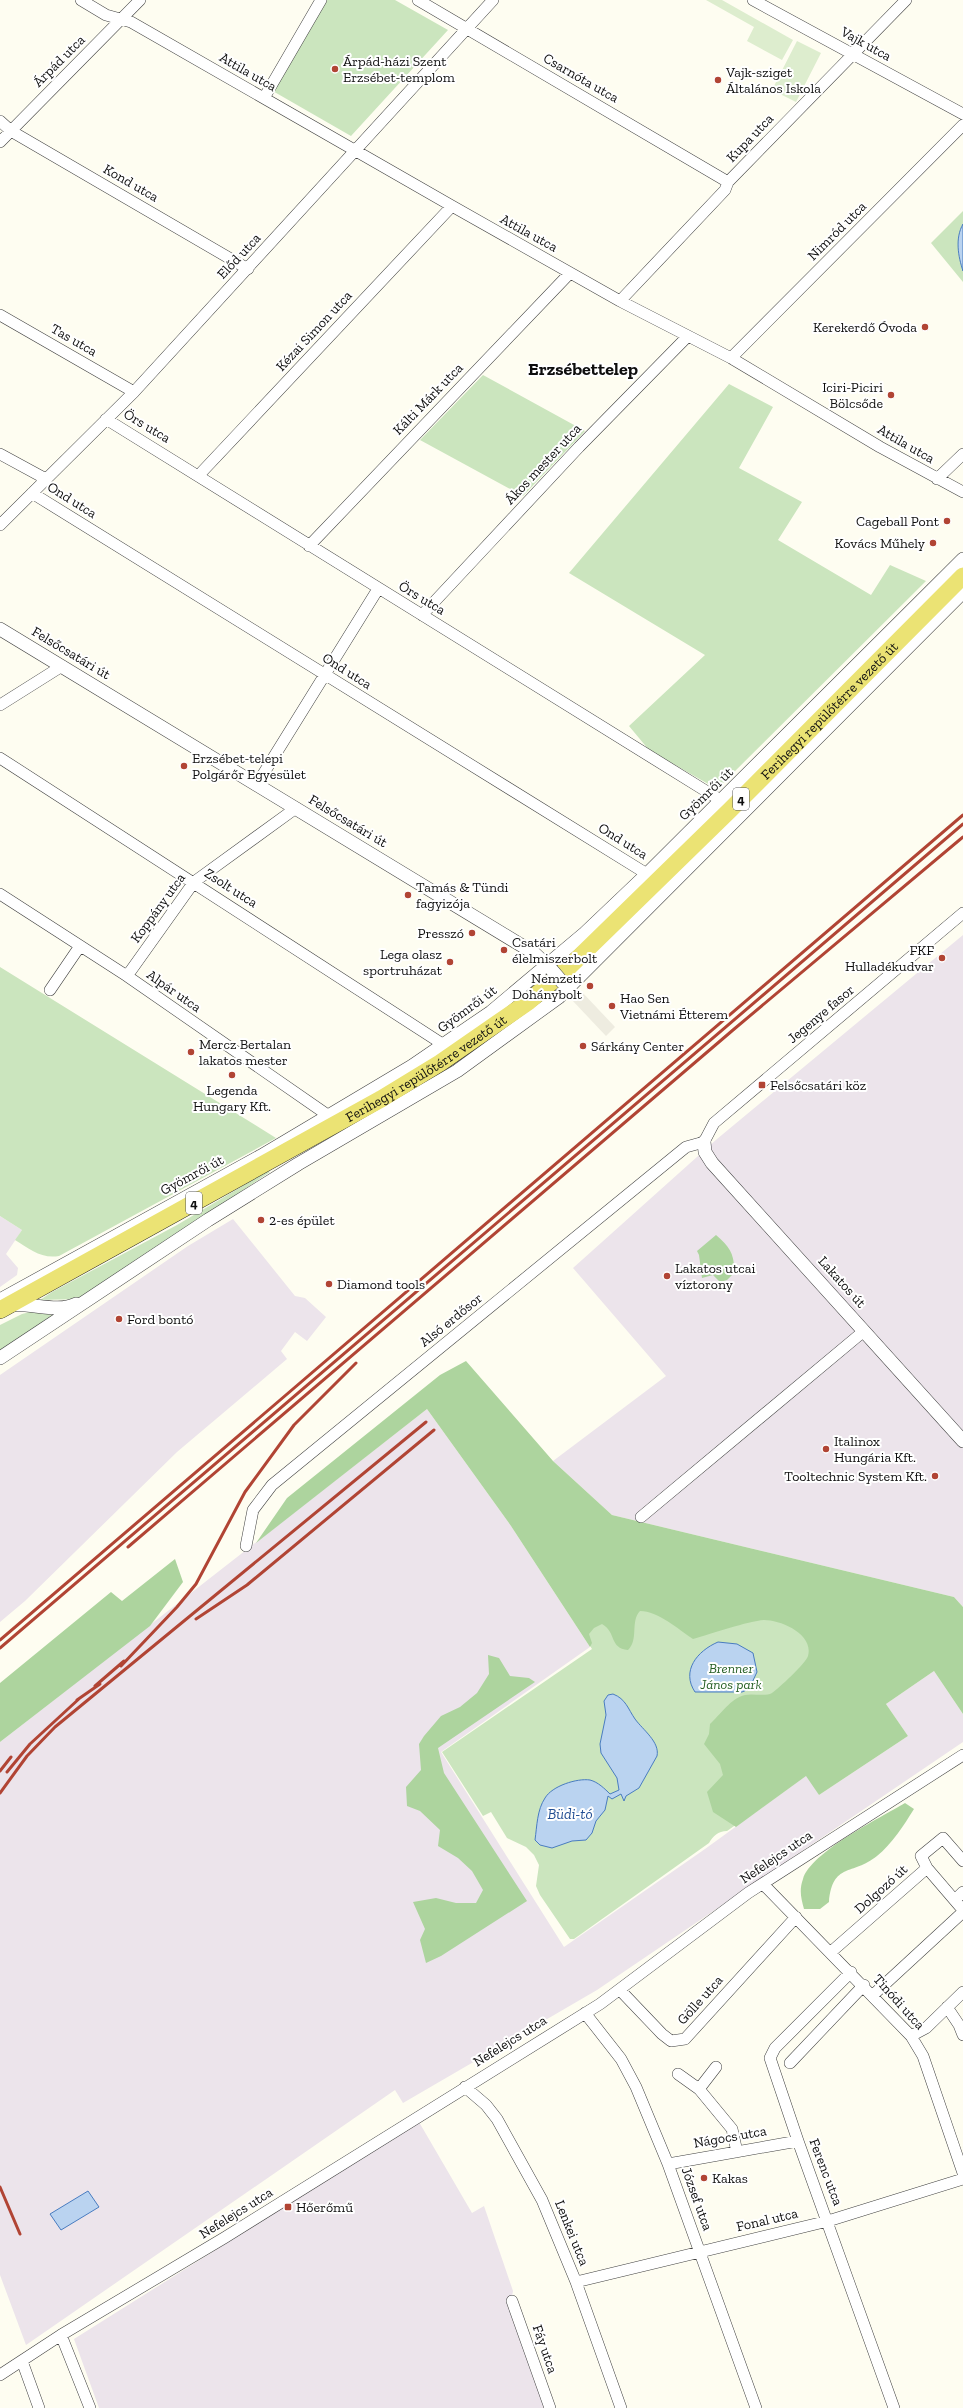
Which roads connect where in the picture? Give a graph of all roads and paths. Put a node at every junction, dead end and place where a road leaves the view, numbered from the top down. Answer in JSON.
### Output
{"nodes":[{"id":1,"x":81,"y":0,"type":"edge"},
{"id":2,"x":140,"y":0,"type":"edge"},
{"id":3,"x":321,"y":0,"type":"edge"},
{"id":4,"x":418,"y":0,"type":"edge"},
{"id":5,"x":492,"y":0,"type":"edge"},
{"id":6,"x":754,"y":0,"type":"edge"},
{"id":7,"x":906,"y":0,"type":"edge"},
{"id":8,"x":121,"y":20,"type":"junction"},
{"id":9,"x":467,"y":29,"type":"junction"},
{"id":10,"x":852,"y":54,"type":"junction"},
{"id":11,"x":264,"y":98,"type":"junction"},
{"id":12,"x":963,"y":114,"type":"edge"},
{"id":13,"x":0,"y":121,"type":"edge"},
{"id":14,"x":963,"y":125,"type":"edge"},
{"id":15,"x":11,"y":131,"type":"junction"},
{"id":16,"x":0,"y":142,"type":"edge"},
{"id":17,"x":356,"y":150,"type":"junction"},
{"id":18,"x":728,"y":182,"type":"junction"},
{"id":19,"x":452,"y":206,"type":"junction"},
{"id":20,"x":248,"y":269,"type":"junction"},
{"id":21,"x":570,"y":273,"type":"junction"},
{"id":22,"x":620,"y":301,"type":"junction"},
{"id":23,"x":0,"y":315,"type":"edge"},
{"id":24,"x":688,"y":336,"type":"junction"},
{"id":25,"x":731,"y":358,"type":"junction"},
{"id":26,"x":134,"y":392,"type":"junction"},
{"id":27,"x":106,"y":420,"type":"junction"},
{"id":28,"x":0,"y":454,"type":"edge"},
{"id":29,"x":963,"y":454,"type":"edge"},
{"id":30,"x":199,"y":475,"type":"junction"},
{"id":31,"x":46,"y":479,"type":"junction"},
{"id":32,"x":937,"y":479,"type":"junction"},
{"id":33,"x":963,"y":492,"type":"edge"},
{"id":34,"x":32,"y":493,"type":"junction"},
{"id":35,"x":0,"y":525,"type":"edge"},
{"id":36,"x":309,"y":546,"type":"junction"},
{"id":37,"x":963,"y":560,"type":"edge"},
{"id":38,"x":963,"y":576,"type":"edge"},
{"id":39,"x":378,"y":589,"type":"junction"},
{"id":40,"x":963,"y":592,"type":"edge"},
{"id":41,"x":422,"y":615,"type":"junction"},
{"id":42,"x":0,"y":629,"type":"edge"},
{"id":43,"x":62,"y":666,"type":"junction"},
{"id":44,"x":323,"y":674,"type":"junction"},
{"id":45,"x":0,"y":705,"type":"edge"},
{"id":46,"x":0,"y":758,"type":"edge"},
{"id":47,"x":257,"y":784,"type":"junction"},
{"id":48,"x":722,"y":801,"type":"junction"},
{"id":49,"x":296,"y":808,"type":"junction"},
{"id":50,"x":647,"y":874,"type":"junction"},
{"id":51,"x":194,"y":882,"type":"junction"},
{"id":52,"x":0,"y":894,"type":"edge"},
{"id":53,"x":963,"y":913,"type":"edge"},
{"id":54,"x":80,"y":946,"type":"junction"},
{"id":55,"x":549,"y":967,"type":"junction"},
{"id":56,"x":127,"y":976,"type":"junction"},
{"id":57,"x":565,"y":986,"type":"junction"},
{"id":58,"x":50,"y":990,"type":"dead end"},
{"id":59,"x":444,"y":1045,"type":"junction"},
{"id":60,"x":329,"y":1116,"type":"junction"},
{"id":61,"x":704,"y":1142,"type":"junction"},
{"id":62,"x":98,"y":1292,"type":"junction"},
{"id":63,"x":3,"y":1305,"type":"edge"},
{"id":64,"x":864,"y":1331,"type":"junction"},
{"id":65,"x":0,"y":1358,"type":"edge"},
{"id":66,"x":963,"y":1441,"type":"edge"},
{"id":67,"x":641,"y":1517,"type":"dead end"},
{"id":68,"x":246,"y":1546,"type":"dead end"},
{"id":69,"x":963,"y":1754,"type":"edge"},
{"id":70,"x":963,"y":1861,"type":"edge"},
{"id":71,"x":927,"y":1868,"type":"junction"},
{"id":72,"x":763,"y":1884,"type":"junction"},
{"id":73,"x":963,"y":1892,"type":"edge"},
{"id":74,"x":955,"y":1900,"type":"junction"},
{"id":75,"x":963,"y":1911,"type":"edge"},
{"id":76,"x":796,"y":1917,"type":"junction"},
{"id":77,"x":831,"y":1952,"type":"junction"},
{"id":78,"x":851,"y":1972,"type":"junction"},
{"id":79,"x":864,"y":1985,"type":"junction"},
{"id":80,"x":620,"y":1990,"type":"junction"},
{"id":81,"x":963,"y":1992,"type":"edge"},
{"id":82,"x":874,"y":1995,"type":"junction"},
{"id":83,"x":947,"y":2007,"type":"junction"},
{"id":84,"x":585,"y":2013,"type":"junction"},
{"id":85,"x":911,"y":2036,"type":"junction"},
{"id":86,"x":963,"y":2036,"type":"edge"},
{"id":87,"x":790,"y":2063,"type":"dead end"},
{"id":88,"x":716,"y":2067,"type":"dead end"},
{"id":89,"x":678,"y":2074,"type":"dead end"},
{"id":90,"x":465,"y":2087,"type":"junction"},
{"id":91,"x":699,"y":2089,"type":"junction"},
{"id":92,"x":798,"y":2141,"type":"junction"},
{"id":93,"x":737,"y":2152,"type":"junction"},
{"id":94,"x":668,"y":2164,"type":"junction"},
{"id":95,"x":963,"y":2173,"type":"edge"},
{"id":96,"x":963,"y":2179,"type":"edge"},
{"id":97,"x":828,"y":2221,"type":"junction"},
{"id":98,"x":700,"y":2251,"type":"junction"},
{"id":99,"x":576,"y":2282,"type":"junction"},
{"id":100,"x":512,"y":2301,"type":"dead end"},
{"id":101,"x":61,"y":2334,"type":"junction"},
{"id":102,"x":22,"y":2361,"type":"junction"},
{"id":103,"x":0,"y":2375,"type":"edge"},
{"id":104,"x":39,"y":2408,"type":"edge"},
{"id":105,"x":90,"y":2408,"type":"edge"},
{"id":106,"x":550,"y":2408,"type":"edge"},
{"id":107,"x":621,"y":2408,"type":"edge"},
{"id":108,"x":756,"y":2408,"type":"edge"},
{"id":109,"x":894,"y":2408,"type":"edge"}],
"edges":[{"from":1,"to":8,"type":"street","name":"Attila utca"},
{"from":2,"to":8,"type":"street","name":"Árpád utca"},
{"from":3,"to":11,"type":"street"},
{"from":4,"to":9,"type":"street","name":"Csarnóta utca"},
{"from":5,"to":9,"type":"street","name":"Előd utca"},
{"from":6,"to":10,"type":"street","name":"Vajk utca"},
{"from":7,"to":10,"type":"street","name":"Kupa utca"},
{"from":8,"to":11,"type":"street","name":"Attila utca"},
{"from":8,"to":15,"type":"street","name":"Árpád utca"},
{"from":9,"to":17,"type":"street","name":"Előd utca"},
{"from":9,"to":18,"type":"street","name":"Csarnóta utca"},
{"from":10,"to":12,"type":"street","name":"Vajk utca"},
{"from":10,"to":18,"type":"street","name":"Kupa utca"},
{"from":11,"to":17,"type":"street","name":"Attila utca"},
{"from":13,"to":15,"type":"street","name":"Kond utca"},
{"from":14,"to":25,"type":"street","name":"Nimród utca"},
{"from":15,"to":16,"type":"street","name":"Árpád utca"},
{"from":15,"to":20,"type":"street","name":"Kond utca"},
{"from":17,"to":19,"type":"street","name":"Attila utca"},
{"from":17,"to":20,"type":"street","name":"Előd utca"},
{"from":18,"to":22,"type":"street","name":"Kupa utca"},
{"from":19,"to":21,"type":"street","name":"Attila utca"},
{"from":19,"to":30,"type":"street","name":"Kézai Simon utca"},
{"from":20,"to":26,"type":"street","name":"Előd utca"},
{"from":21,"to":22,"type":"street","name":"Attila utca"},
{"from":21,"to":36,"type":"street","name":"Kálti Márk utca"},
{"from":22,"to":24,"type":"street","name":"Attila utca"},
{"from":23,"to":26,"type":"street","name":"Tas utca"},
{"from":24,"to":25,"type":"street","name":"Attila utca"},
{"from":24,"to":41,"type":"street","name":"Ákos mester utca"},
{"from":25,"to":32,"type":"street","name":"Attila utca"},
{"from":26,"to":27,"type":"street","name":"Előd utca"},
{"from":27,"to":30,"type":"street","name":"Örs utca"},
{"from":27,"to":31,"type":"street","name":"Előd utca"},
{"from":28,"to":31,"type":"street","name":"Ond utca"},
{"from":29,"to":32,"type":"street"},
{"from":30,"to":36,"type":"street","name":"Örs utca"},
{"from":31,"to":34,"type":"street","name":"Előd utca"},
{"from":32,"to":33,"type":"street","name":"Attila utca"},
{"from":34,"to":35,"type":"street","name":"Előd utca"},
{"from":34,"to":44,"type":"street","name":"Ond utca"},
{"from":36,"to":39,"type":"street","name":"Örs utca"},
{"from":37,"to":48,"type":"street","name":"Gyömrői út"},
{"from":38,"to":63,"type":"main road","name":"Ferihegyi repülőtérre vezető út","number":"4"},
{"from":39,"to":41,"type":"street","name":"Örs utca"},
{"from":39,"to":44,"type":"street"},
{"from":40,"to":57,"type":"street"},
{"from":41,"to":48,"type":"street","name":"Örs utca"},
{"from":42,"to":43,"type":"street","name":"Felsőcsatári út"},
{"from":43,"to":45,"type":"street"},
{"from":43,"to":47,"type":"street","name":"Felsőcsatári út"},
{"from":44,"to":47,"type":"street"},
{"from":44,"to":50,"type":"street","name":"Ond utca"},
{"from":46,"to":51,"type":"street","name":"Zsolt utca"},
{"from":47,"to":49,"type":"street","name":"Felsőcsatári út"},
{"from":48,"to":50,"type":"street","name":"Gyömrői út"},
{"from":49,"to":51,"type":"street","name":"Koppány utca"},
{"from":49,"to":55,"type":"street","name":"Felsőcsatári út"},
{"from":50,"to":55,"type":"street","name":"Gyömrői út"},
{"from":51,"to":56,"type":"street","name":"Koppány utca"},
{"from":51,"to":59,"type":"street","name":"Zsolt utca"},
{"from":52,"to":54,"type":"street","name":"Alpár utca"},
{"from":53,"to":61,"type":"street","name":"Jegenye fasor"},
{"from":54,"to":56,"type":"street","name":"Alpár utca"},
{"from":54,"to":58,"type":"street"},
{"from":55,"to":57,"type":"street","name":"Felsőcsatári út","bridge":true},
{"from":55,"to":59,"type":"street","name":"Gyömrői út"},
{"from":56,"to":60,"type":"street","name":"Alpár utca"},
{"from":57,"to":62,"type":"street"},
{"from":59,"to":60,"type":"street","name":"Gyömrői út"},
{"from":60,"to":63,"type":"street","name":"Gyömrői út"},
{"from":61,"to":64,"type":"street","name":"Lakatos út"},
{"from":61,"to":68,"type":"street","name":"Alsó erdősor"},
{"from":62,"to":63,"type":"street"},
{"from":62,"to":65,"type":"street"},
{"from":64,"to":66,"type":"street","name":"Lakatos út"},
{"from":64,"to":67,"type":"street"},
{"from":69,"to":72,"type":"street","name":"Nefelejcs utca"},
{"from":70,"to":71,"type":"street"},
{"from":71,"to":74,"type":"street","name":"Dolgozó út"},
{"from":71,"to":77,"type":"street","name":"Dolgozó út"},
{"from":72,"to":76,"type":"street","name":"Tinódi utca"},
{"from":72,"to":80,"type":"street","name":"Nefelejcs utca"},
{"from":73,"to":74,"type":"street"},
{"from":74,"to":75,"type":"street","name":"Dolgozó út"},
{"from":75,"to":82,"type":"street"},
{"from":76,"to":77,"type":"street","name":"Tinódi utca"},
{"from":76,"to":80,"type":"street","name":"Gölle utca"},
{"from":77,"to":78,"type":"street","name":"Tinódi utca"},
{"from":78,"to":79,"type":"street","name":"Tinódi utca"},
{"from":78,"to":92,"type":"street","name":"Ferenc utca"},
{"from":79,"to":82,"type":"street","name":"Tinódi utca"},
{"from":79,"to":87,"type":"street"},
{"from":80,"to":84,"type":"street","name":"Nefelejcs utca"},
{"from":81,"to":83,"type":"street"},
{"from":82,"to":85,"type":"street","name":"Tinódi utca"},
{"from":83,"to":85,"type":"street"},
{"from":83,"to":86,"type":"street"},
{"from":84,"to":90,"type":"street","name":"Nefelejcs utca"},
{"from":84,"to":94,"type":"street","name":"József utca"},
{"from":85,"to":95,"type":"street","name":"Tinódi utca"},
{"from":88,"to":91,"type":"street"},
{"from":89,"to":91,"type":"street"},
{"from":90,"to":99,"type":"street","name":"Lenkei utca"},
{"from":90,"to":101,"type":"street","name":"Nefelejcs utca"},
{"from":91,"to":93,"type":"street"},
{"from":92,"to":93,"type":"street","name":"Nágocs utca"},
{"from":92,"to":97,"type":"street","name":"Ferenc utca"},
{"from":93,"to":94,"type":"street","name":"Nágocs utca"},
{"from":94,"to":98,"type":"street","name":"József utca"},
{"from":96,"to":97,"type":"street","name":"Fonal utca"},
{"from":97,"to":98,"type":"street","name":"Fonal utca"},
{"from":97,"to":109,"type":"street","name":"Ferenc utca"},
{"from":98,"to":99,"type":"street","name":"Fonal utca"},
{"from":98,"to":108,"type":"street","name":"József utca"},
{"from":99,"to":107,"type":"street","name":"Lenkei utca"},
{"from":100,"to":106,"type":"street","name":"Fáy utca"},
{"from":101,"to":102,"type":"street","name":"Nefelejcs utca"},
{"from":101,"to":105,"type":"street"},
{"from":102,"to":103,"type":"street","name":"Nefelejcs utca"},
{"from":102,"to":104,"type":"street"}]}
